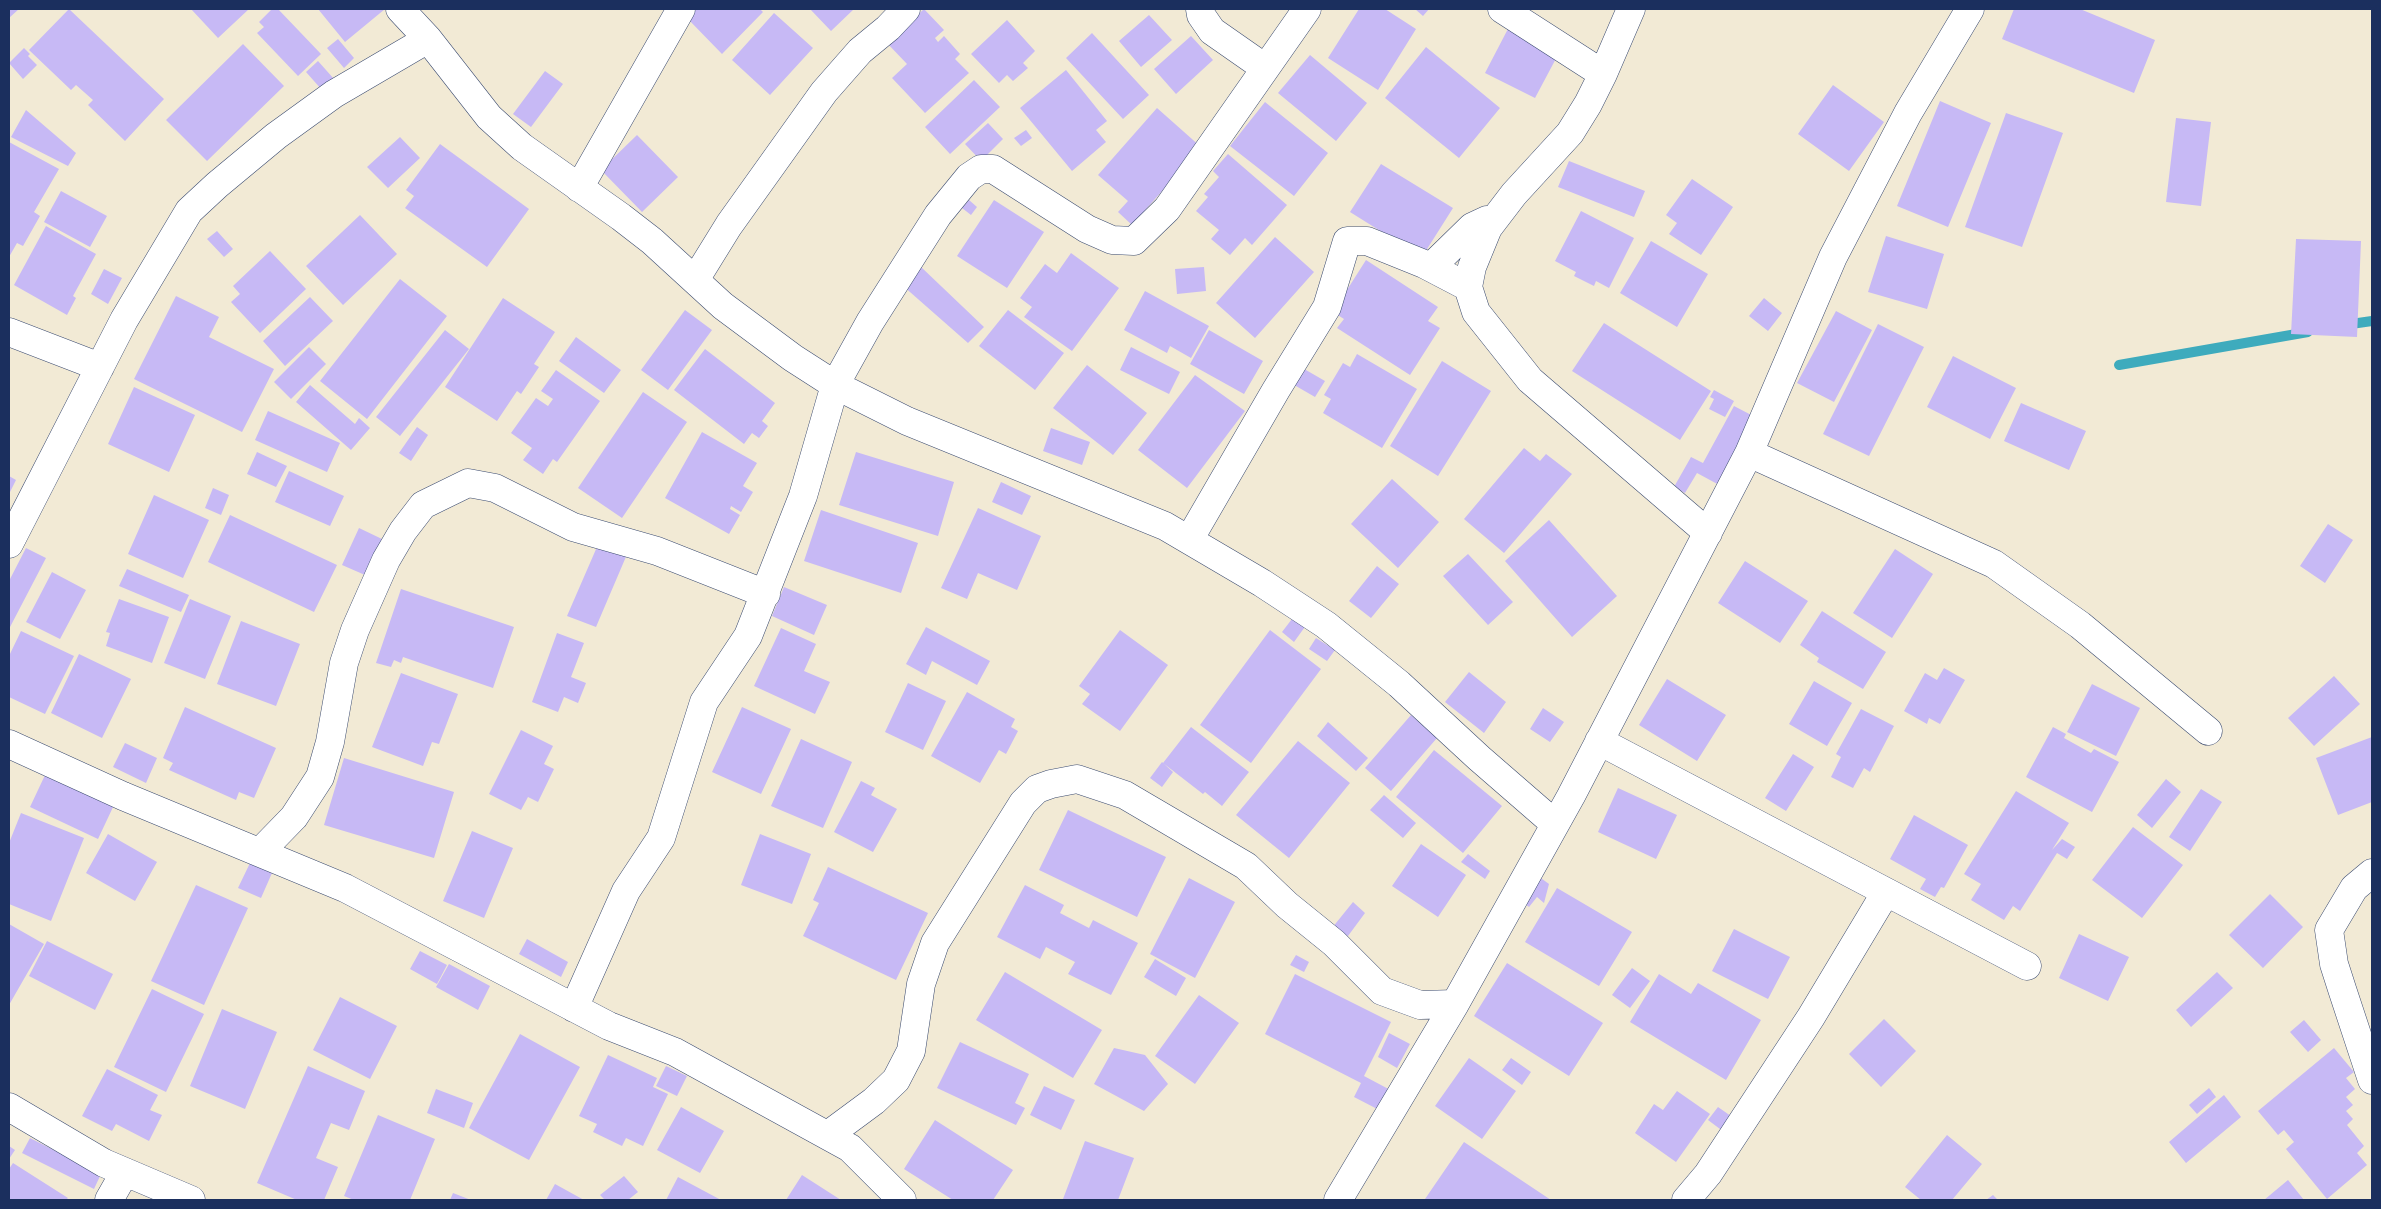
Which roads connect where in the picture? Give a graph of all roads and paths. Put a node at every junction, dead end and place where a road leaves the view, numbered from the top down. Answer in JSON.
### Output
{"nodes":[{"id":1,"x":400,"y":9,"type":"edge"},
{"id":2,"x":681,"y":9,"type":"edge"},
{"id":3,"x":906,"y":9,"type":"edge"},
{"id":4,"x":1200,"y":9,"type":"edge"},
{"id":5,"x":1307,"y":9,"type":"edge"},
{"id":6,"x":1502,"y":9,"type":"edge"},
{"id":7,"x":1631,"y":9,"type":"edge"},
{"id":8,"x":1970,"y":9,"type":"edge"},
{"id":9,"x":428,"y":39,"type":"junction"},
{"id":10,"x":1265,"y":68,"type":"junction"},
{"id":11,"x":1603,"y":74,"type":"junction"},
{"id":12,"x":580,"y":188,"type":"junction"},
{"id":13,"x":1493,"y":222,"type":"junction"},
{"id":14,"x":1431,"y":267,"type":"junction"},
{"id":15,"x":695,"y":280,"type":"junction"},
{"id":16,"x":1468,"y":287,"type":"junction"},
{"id":17,"x":9,"y":332,"type":"edge"},
{"id":18,"x":100,"y":367,"type":"junction"},
{"id":19,"x":835,"y":385,"type":"junction"},
{"id":20,"x":1749,"y":453,"type":"junction"},
{"id":21,"x":1708,"y":533,"type":"junction"},
{"id":22,"x":1189,"y":540,"type":"junction"},
{"id":23,"x":9,"y":544,"type":"edge"},
{"id":24,"x":766,"y":594,"type":"junction"},
{"id":25,"x":2208,"y":731,"type":"dead end"},
{"id":26,"x":1599,"y":741,"type":"junction"},
{"id":27,"x":9,"y":744,"type":"edge"},
{"id":28,"x":1555,"y":824,"type":"junction"},
{"id":29,"x":260,"y":852,"type":"junction"},
{"id":30,"x":2372,"y":873,"type":"edge"},
{"id":31,"x":1886,"y":892,"type":"junction"},
{"id":32,"x":2027,"y":966,"type":"dead end"},
{"id":33,"x":1455,"y":1004,"type":"junction"},
{"id":34,"x":574,"y":1008,"type":"junction"},
{"id":35,"x":2372,"y":1080,"type":"edge"},
{"id":36,"x":9,"y":1107,"type":"edge"},
{"id":37,"x":828,"y":1135,"type":"junction"},
{"id":38,"x":125,"y":1172,"type":"junction"},
{"id":39,"x":109,"y":1200,"type":"edge"},
{"id":40,"x":191,"y":1200,"type":"edge"},
{"id":41,"x":902,"y":1200,"type":"edge"},
{"id":42,"x":1338,"y":1200,"type":"edge"},
{"id":43,"x":1686,"y":1200,"type":"edge"}],
"edges":[{"from":1,"to":9,"type":"street"},
{"from":2,"to":12,"type":"street"},
{"from":3,"to":15,"type":"street"},
{"from":4,"to":10,"type":"street"},
{"from":5,"to":10,"type":"street"},
{"from":6,"to":11,"type":"street"},
{"from":7,"to":11,"type":"street"},
{"from":8,"to":20,"type":"street"},
{"from":9,"to":12,"type":"street"},
{"from":9,"to":18,"type":"street"},
{"from":10,"to":19,"type":"street"},
{"from":11,"to":13,"type":"street"},
{"from":12,"to":15,"type":"street"},
{"from":13,"to":14,"type":"street"},
{"from":13,"to":16,"type":"street"},
{"from":14,"to":16,"type":"street"},
{"from":14,"to":22,"type":"street"},
{"from":15,"to":19,"type":"street"},
{"from":16,"to":21,"type":"street"},
{"from":17,"to":18,"type":"street"},
{"from":18,"to":23,"type":"street"},
{"from":19,"to":22,"type":"street"},
{"from":19,"to":24,"type":"street"},
{"from":20,"to":21,"type":"street"},
{"from":20,"to":25,"type":"street"},
{"from":21,"to":26,"type":"street"},
{"from":22,"to":28,"type":"street"},
{"from":24,"to":29,"type":"street"},
{"from":24,"to":34,"type":"street"},
{"from":26,"to":28,"type":"street"},
{"from":26,"to":31,"type":"street"},
{"from":27,"to":29,"type":"street"},
{"from":28,"to":33,"type":"street"},
{"from":29,"to":34,"type":"street"},
{"from":30,"to":35,"type":"street"},
{"from":31,"to":32,"type":"street"},
{"from":31,"to":43,"type":"street"},
{"from":33,"to":37,"type":"street"},
{"from":33,"to":42,"type":"street"},
{"from":34,"to":37,"type":"street"},
{"from":36,"to":38,"type":"street"},
{"from":37,"to":41,"type":"street"},
{"from":38,"to":39,"type":"street"},
{"from":38,"to":40,"type":"street"}]}
